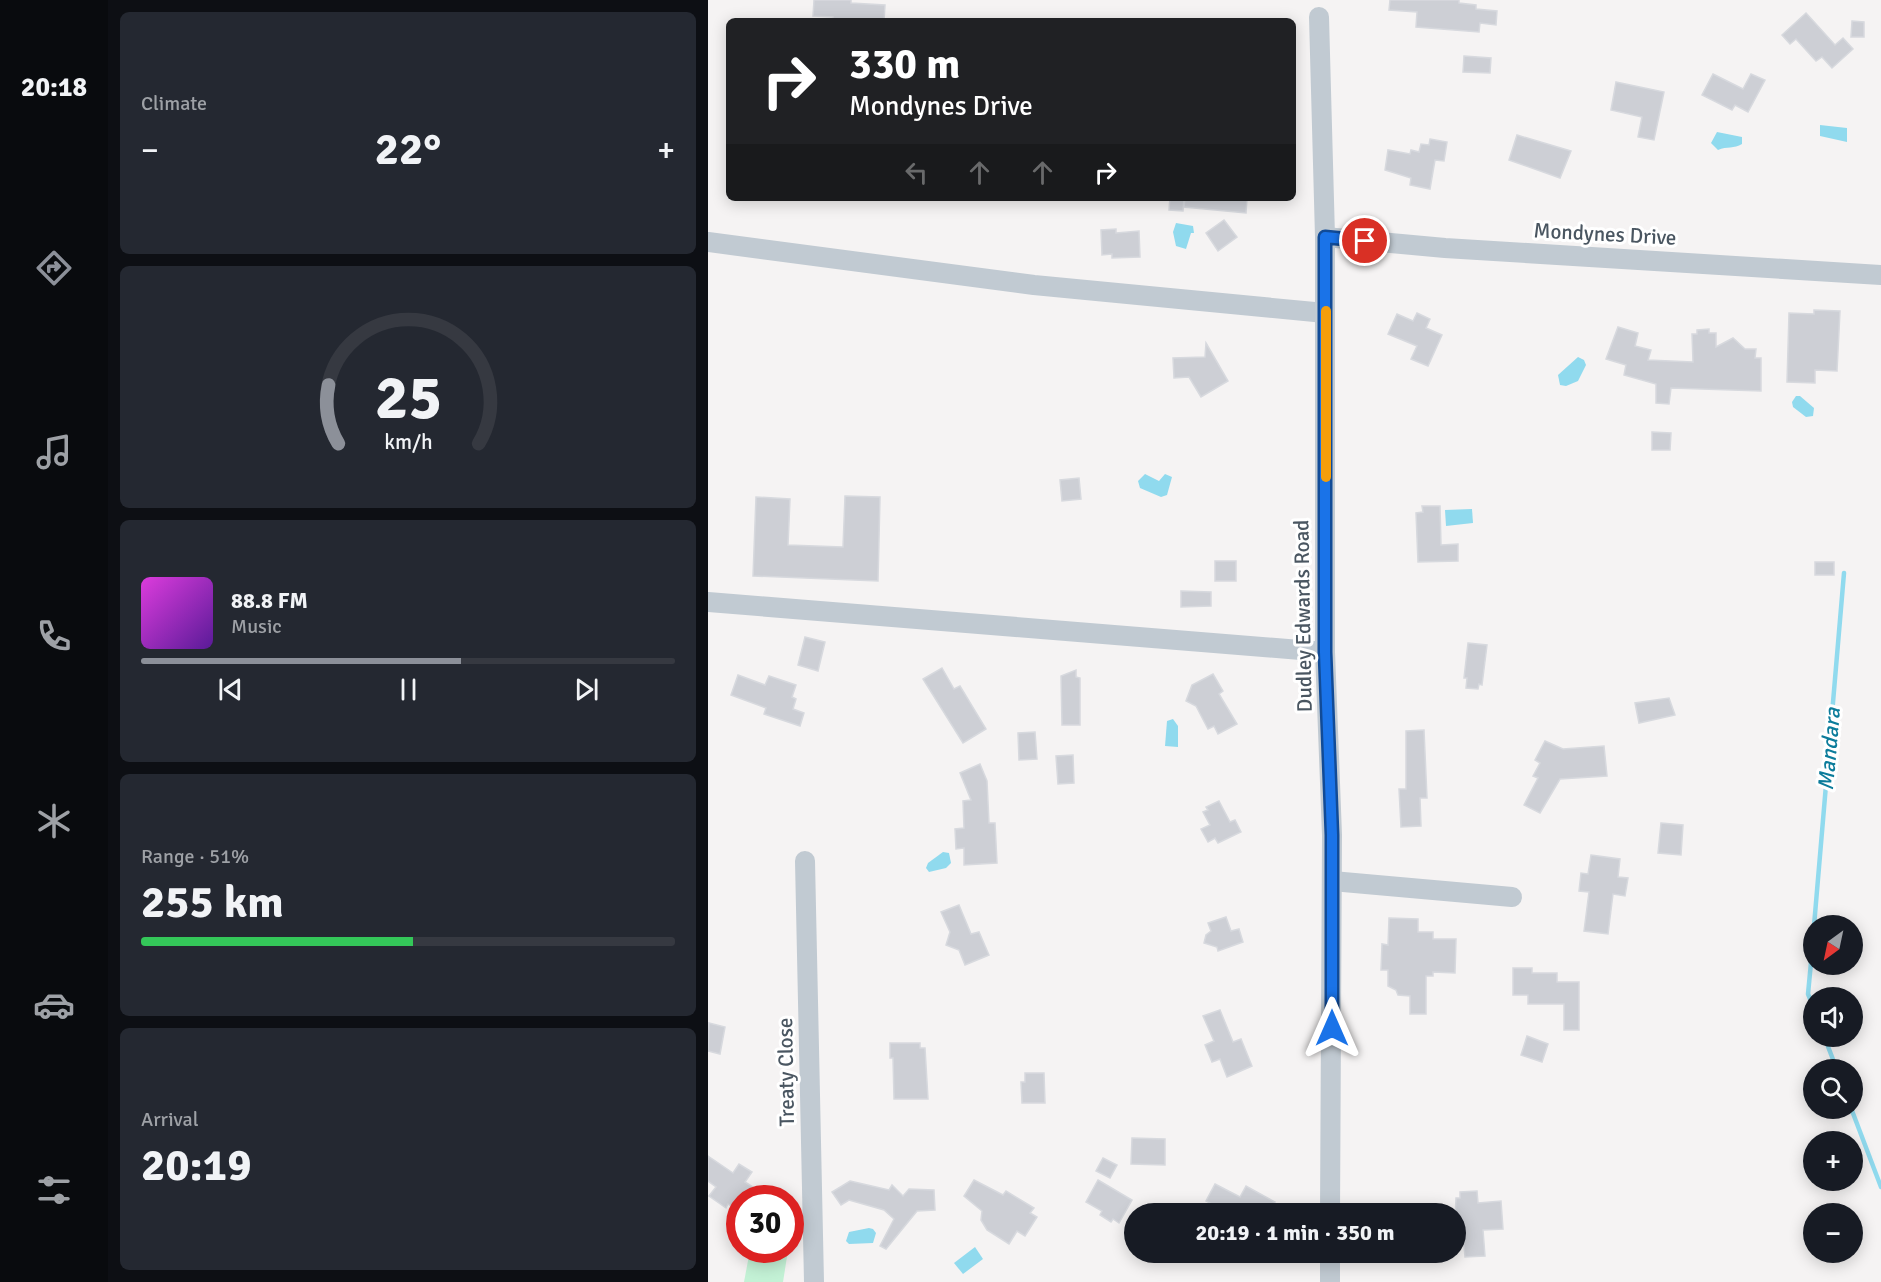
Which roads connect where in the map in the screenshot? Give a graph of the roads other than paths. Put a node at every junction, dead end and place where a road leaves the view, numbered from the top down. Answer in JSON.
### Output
{"nodes":[{"id":1,"x":1319,"y":17,"type":"dead end"},
{"id":2,"x":1325,"y":237,"type":"junction"},
{"id":3,"x":708,"y":242,"type":"edge"},
{"id":4,"x":1881,"y":275,"type":"edge"},
{"id":5,"x":1326,"y":313,"type":"junction"},
{"id":6,"x":708,"y":602,"type":"edge"},
{"id":7,"x":1325,"y":652,"type":"junction"},
{"id":8,"x":805,"y":861,"type":"dead end"},
{"id":9,"x":1332,"y":880,"type":"junction"},
{"id":10,"x":1512,"y":897,"type":"dead end"},
{"id":11,"x":1330,"y":1203,"type":"edge"},
{"id":12,"x":1330,"y":1263,"type":"edge"},
{"id":13,"x":814,"y":1282,"type":"edge"},
{"id":14,"x":1330,"y":1282,"type":"edge"}],
"edges":[{"from":1,"to":2,"type":"street","name":"Dudley Edwards Road"},
{"from":2,"to":4,"type":"street","name":"Mondynes Drive"},
{"from":2,"to":5,"type":"street","name":"Dudley Edwards Road"},
{"from":3,"to":5,"type":"street"},
{"from":5,"to":7,"type":"street","name":"Dudley Edwards Road"},
{"from":6,"to":7,"type":"street"},
{"from":7,"to":9,"type":"street","name":"Dudley Edwards Road"},
{"from":8,"to":13,"type":"street","name":"Treaty Close"},
{"from":9,"to":10,"type":"street"},
{"from":9,"to":11,"type":"street","name":"Dudley Edwards Road"},
{"from":12,"to":14,"type":"street"}]}
